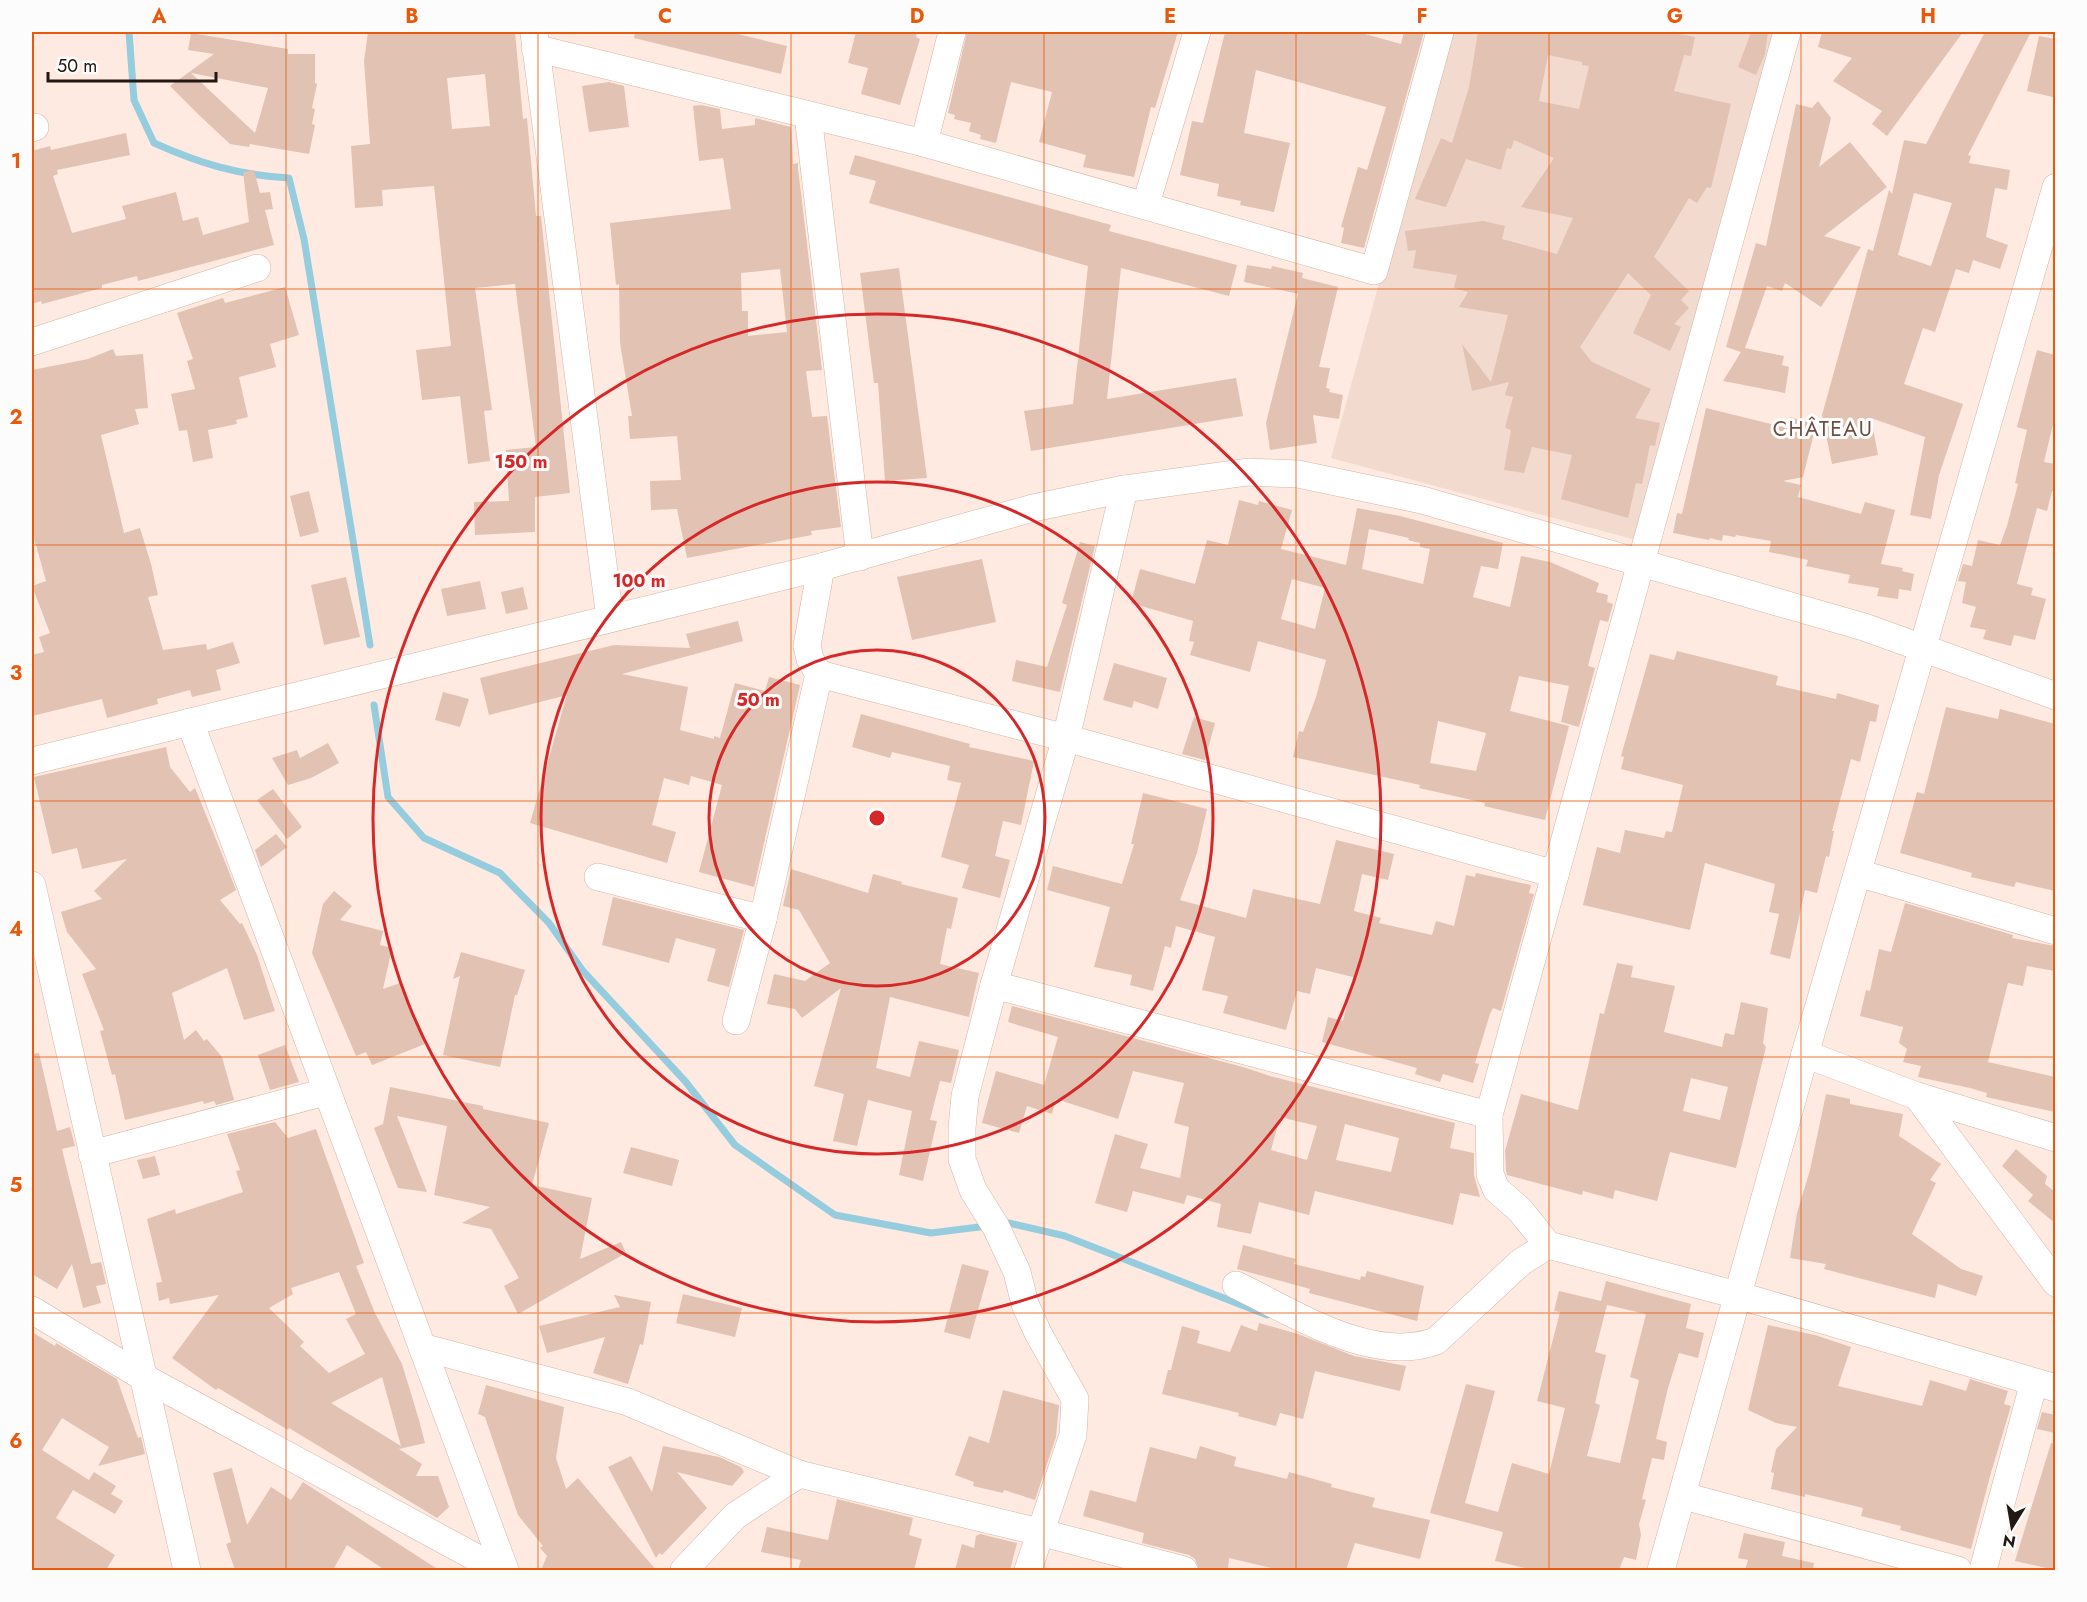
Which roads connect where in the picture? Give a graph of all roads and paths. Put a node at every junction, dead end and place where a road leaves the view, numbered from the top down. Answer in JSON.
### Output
{"nodes":[{"id":1,"x":952,"y":32,"type":"edge"},
{"id":2,"x":1197,"y":32,"type":"edge"},
{"id":3,"x":1440,"y":32,"type":"edge"},
{"id":4,"x":1787,"y":32,"type":"edge"},
{"id":5,"x":534,"y":40,"type":"edge"},
{"id":6,"x":808,"y":115,"type":"junction"},
{"id":7,"x":924,"y":143,"type":"junction"},
{"id":8,"x":2055,"y":187,"type":"edge"},
{"id":9,"x":1146,"y":204,"type":"junction"},
{"id":10,"x":2045,"y":259,"type":"edge"},
{"id":11,"x":257,"y":268,"type":"dead end"},
{"id":12,"x":32,"y":342,"type":"edge"},
{"id":13,"x":1124,"y":489,"type":"junction"},
{"id":14,"x":860,"y":557,"type":"junction"},
{"id":15,"x":1639,"y":563,"type":"junction"},
{"id":16,"x":821,"y":567,"type":"junction"},
{"id":17,"x":610,"y":618,"type":"junction"},
{"id":18,"x":1924,"y":648,"type":"junction"},
{"id":19,"x":819,"y":674,"type":"junction"},
{"id":20,"x":2055,"y":696,"type":"edge"},
{"id":21,"x":190,"y":722,"type":"junction"},
{"id":22,"x":1066,"y":738,"type":"junction"},
{"id":23,"x":32,"y":761,"type":"edge"},
{"id":24,"x":1858,"y":873,"type":"junction"},
{"id":25,"x":1555,"y":874,"type":"junction"},
{"id":26,"x":598,"y":877,"type":"dead end"},
{"id":27,"x":32,"y":885,"type":"edge"},
{"id":28,"x":763,"y":919,"type":"junction"},
{"id":29,"x":2055,"y":931,"type":"edge"},
{"id":30,"x":994,"y":985,"type":"junction"},
{"id":31,"x":736,"y":1021,"type":"dead end"},
{"id":32,"x":1805,"y":1054,"type":"junction"},
{"id":33,"x":325,"y":1092,"type":"junction"},
{"id":34,"x":1917,"y":1096,"type":"junction"},
{"id":35,"x":1490,"y":1115,"type":"junction"},
{"id":36,"x":2055,"y":1138,"type":"edge"},
{"id":37,"x":92,"y":1154,"type":"junction"},
{"id":38,"x":1548,"y":1245,"type":"junction"},
{"id":39,"x":2055,"y":1282,"type":"edge"},
{"id":40,"x":1236,"y":1285,"type":"dead end"},
{"id":41,"x":1737,"y":1295,"type":"junction"},
{"id":42,"x":32,"y":1310,"type":"edge"},
{"id":43,"x":422,"y":1347,"type":"junction"},
{"id":44,"x":143,"y":1377,"type":"junction"},
{"id":45,"x":2045,"y":1385,"type":"edge"},
{"id":46,"x":799,"y":1474,"type":"junction"},
{"id":47,"x":1684,"y":1496,"type":"junction"},
{"id":48,"x":1039,"y":1532,"type":"junction"},
{"id":49,"x":187,"y":1570,"type":"edge"},
{"id":50,"x":499,"y":1570,"type":"edge"},
{"id":51,"x":505,"y":1570,"type":"edge"},
{"id":52,"x":684,"y":1570,"type":"edge"},
{"id":53,"x":1028,"y":1570,"type":"edge"},
{"id":54,"x":1184,"y":1570,"type":"edge"},
{"id":55,"x":1661,"y":1570,"type":"edge"},
{"id":56,"x":1958,"y":1570,"type":"edge"},
{"id":57,"x":1983,"y":1570,"type":"edge"}],
"edges":[{"from":1,"to":7,"type":"street"},
{"from":2,"to":9,"type":"street"},
{"from":3,"to":9,"type":"street"},
{"from":4,"to":15,"type":"street"},
{"from":5,"to":6,"type":"street"},
{"from":5,"to":17,"type":"street"},
{"from":6,"to":7,"type":"street"},
{"from":6,"to":14,"type":"street"},
{"from":7,"to":9,"type":"street"},
{"from":8,"to":10,"type":"street"},
{"from":10,"to":18,"type":"street"},
{"from":11,"to":12,"type":"street"},
{"from":13,"to":14,"type":"street"},
{"from":13,"to":15,"type":"street"},
{"from":13,"to":22,"type":"street"},
{"from":14,"to":16,"type":"street"},
{"from":15,"to":18,"type":"street"},
{"from":15,"to":25,"type":"street"},
{"from":16,"to":17,"type":"street"},
{"from":16,"to":19,"type":"street"},
{"from":17,"to":21,"type":"street"},
{"from":18,"to":20,"type":"street"},
{"from":18,"to":24,"type":"street"},
{"from":19,"to":22,"type":"street"},
{"from":19,"to":28,"type":"street"},
{"from":21,"to":23,"type":"street"},
{"from":21,"to":33,"type":"street"},
{"from":22,"to":25,"type":"street"},
{"from":22,"to":30,"type":"street"},
{"from":24,"to":29,"type":"street"},
{"from":24,"to":32,"type":"street"},
{"from":25,"to":35,"type":"street"},
{"from":26,"to":28,"type":"street"},
{"from":27,"to":37,"type":"street"},
{"from":28,"to":31,"type":"street"},
{"from":30,"to":35,"type":"street"},
{"from":30,"to":48,"type":"street"},
{"from":32,"to":34,"type":"street"},
{"from":32,"to":41,"type":"street"},
{"from":33,"to":37,"type":"street"},
{"from":33,"to":43,"type":"street"},
{"from":34,"to":36,"type":"street"},
{"from":34,"to":39,"type":"street"},
{"from":35,"to":38,"type":"street"},
{"from":37,"to":44,"type":"street"},
{"from":38,"to":40,"type":"street"},
{"from":38,"to":41,"type":"street"},
{"from":41,"to":45,"type":"street"},
{"from":41,"to":47,"type":"street"},
{"from":42,"to":44,"type":"street"},
{"from":43,"to":46,"type":"street"},
{"from":43,"to":51,"type":"street"},
{"from":44,"to":49,"type":"street"},
{"from":44,"to":50,"type":"street"},
{"from":45,"to":57,"type":"street"},
{"from":46,"to":48,"type":"street"},
{"from":46,"to":52,"type":"street"},
{"from":47,"to":55,"type":"street"},
{"from":47,"to":56,"type":"street"},
{"from":48,"to":53,"type":"street"},
{"from":48,"to":54,"type":"street"}]}
